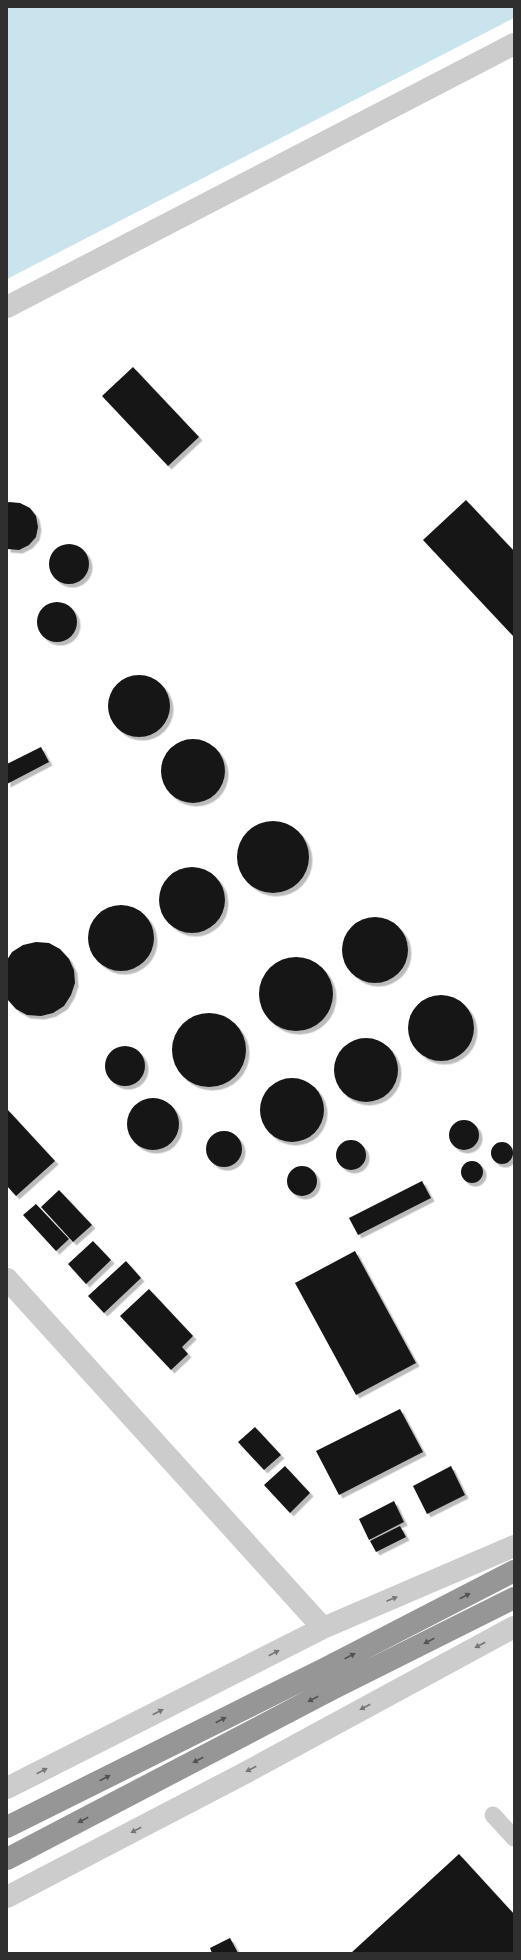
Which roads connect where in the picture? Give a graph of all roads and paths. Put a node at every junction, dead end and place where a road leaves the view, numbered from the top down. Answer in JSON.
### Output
{"nodes":[{"id":1,"x":514,"y":44,"type":"edge"},
{"id":2,"x":7,"y":307,"type":"edge"},
{"id":3,"x":7,"y":1278,"type":"edge"},
{"id":4,"x":514,"y":1546,"type":"edge"},
{"id":5,"x":514,"y":1571,"type":"edge"},
{"id":6,"x":514,"y":1598,"type":"edge"},
{"id":7,"x":514,"y":1627,"type":"edge"},
{"id":8,"x":323,"y":1628,"type":"junction"},
{"id":9,"x":7,"y":1788,"type":"edge"},
{"id":10,"x":493,"y":1815,"type":"dead end"},
{"id":11,"x":7,"y":1827,"type":"edge"},
{"id":12,"x":514,"y":1838,"type":"edge"},
{"id":13,"x":7,"y":1859,"type":"edge"},
{"id":14,"x":7,"y":1897,"type":"edge"}],
"edges":[{"from":1,"to":2,"type":"street"},
{"from":3,"to":8,"type":"street"},
{"from":8,"to":4,"type":"street","one_way":true},
{"from":11,"to":5,"type":"highway","one_way":true},
{"from":6,"to":13,"type":"highway","one_way":true},
{"from":7,"to":14,"type":"street","one_way":true},
{"from":9,"to":8,"type":"street","one_way":true},
{"from":10,"to":12,"type":"lane"}]}
